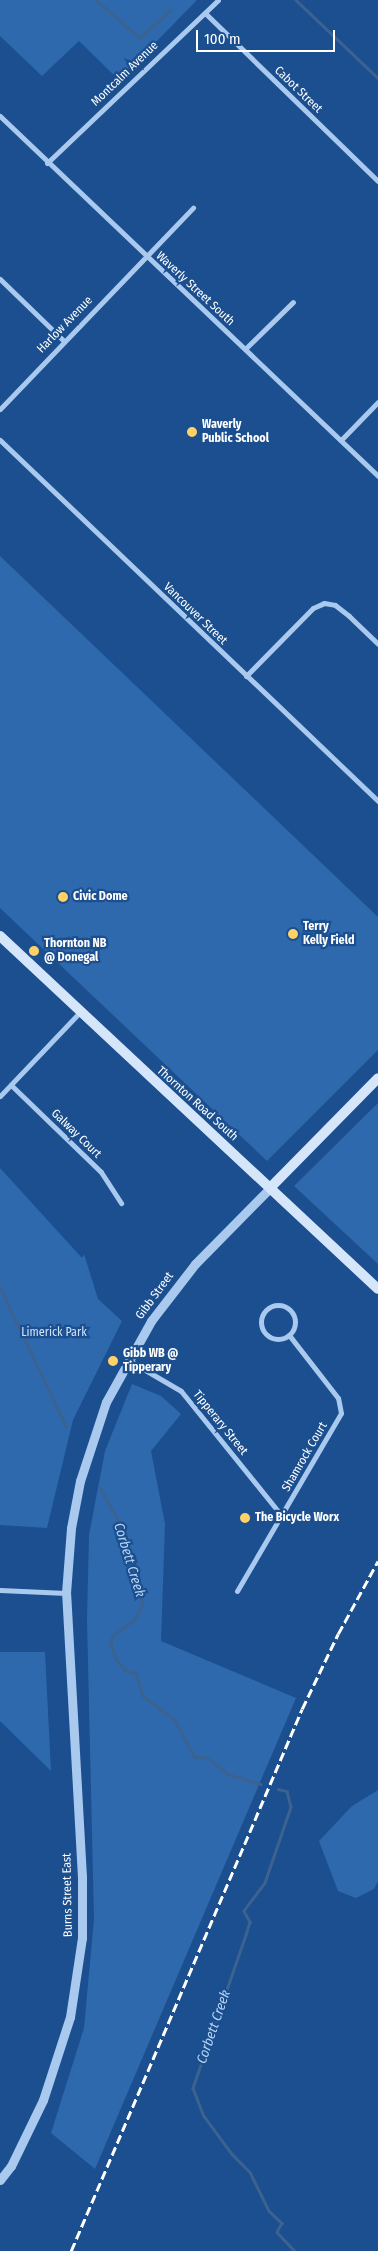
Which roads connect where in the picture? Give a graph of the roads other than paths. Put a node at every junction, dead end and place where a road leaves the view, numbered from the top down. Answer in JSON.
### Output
{"nodes":[{"id":1,"x":218,"y":0,"type":"edge"},
{"id":2,"x":205,"y":13,"type":"junction"},
{"id":3,"x":0,"y":116,"type":"edge"},
{"id":4,"x":47,"y":163,"type":"junction"},
{"id":5,"x":378,"y":181,"type":"edge"},
{"id":6,"x":193,"y":208,"type":"dead end"},
{"id":7,"x":145,"y":256,"type":"junction"},
{"id":8,"x":0,"y":279,"type":"edge"},
{"id":9,"x":293,"y":302,"type":"dead end"},
{"id":10,"x":64,"y":340,"type":"junction"},
{"id":11,"x":245,"y":349,"type":"junction"},
{"id":12,"x":378,"y":402,"type":"edge"},
{"id":13,"x":0,"y":409,"type":"edge"},
{"id":14,"x":0,"y":440,"type":"edge"},
{"id":15,"x":341,"y":440,"type":"junction"},
{"id":16,"x":378,"y":476,"type":"edge"},
{"id":17,"x":378,"y":644,"type":"edge"},
{"id":18,"x":246,"y":676,"type":"junction"},
{"id":19,"x":378,"y":801,"type":"edge"},
{"id":20,"x":0,"y":936,"type":"edge"},
{"id":21,"x":79,"y":1013,"type":"junction"},
{"id":22,"x":378,"y":1078,"type":"edge"},
{"id":23,"x":11,"y":1085,"type":"junction"},
{"id":24,"x":0,"y":1096,"type":"edge"},
{"id":25,"x":270,"y":1188,"type":"junction"},
{"id":26,"x":121,"y":1203,"type":"dead end"},
{"id":27,"x":378,"y":1289,"type":"edge"},
{"id":28,"x":289,"y":1335,"type":"junction"},
{"id":29,"x":128,"y":1360,"type":"junction"},
{"id":30,"x":282,"y":1516,"type":"junction"},
{"id":31,"x":0,"y":1590,"type":"edge"},
{"id":32,"x":237,"y":1591,"type":"dead end"},
{"id":33,"x":66,"y":1593,"type":"junction"},
{"id":34,"x":0,"y":2180,"type":"edge"}],
"edges":[{"from":1,"to":2,"type":"street","name":"Montcalm Avenue"},
{"from":2,"to":4,"type":"street","name":"Montcalm Avenue"},
{"from":2,"to":5,"type":"street","name":"Cabot Street"},
{"from":3,"to":4,"type":"street","name":"Waverly Street South"},
{"from":4,"to":7,"type":"street","name":"Waverly Street South"},
{"from":6,"to":7,"type":"street","name":"Harlow Avenue"},
{"from":7,"to":10,"type":"street","name":"Harlow Avenue"},
{"from":7,"to":11,"type":"street","name":"Waverly Street South"},
{"from":8,"to":10,"type":"street"},
{"from":9,"to":11,"type":"street"},
{"from":10,"to":13,"type":"street","name":"Harlow Avenue"},
{"from":11,"to":15,"type":"street","name":"Waverly Street South"},
{"from":12,"to":15,"type":"street"},
{"from":14,"to":18,"type":"street","name":"Vancouver Street"},
{"from":15,"to":16,"type":"street","name":"Waverly Street South"},
{"from":17,"to":18,"type":"street"},
{"from":18,"to":19,"type":"street","name":"Vancouver Street"},
{"from":20,"to":21,"type":"main road","name":"Thornton Road South"},
{"from":21,"to":23,"type":"street"},
{"from":21,"to":25,"type":"main road","name":"Thornton Road South"},
{"from":22,"to":25,"type":"main road","name":"Gibb Street"},
{"from":23,"to":24,"type":"street"},
{"from":23,"to":26,"type":"street","name":"Galway Court"},
{"from":25,"to":27,"type":"main road","name":"Thornton Road South"},
{"from":25,"to":29,"type":"street","name":"Gibb Street"},
{"from":28,"to":28,"type":"street"},
{"from":28,"to":30,"type":"street","name":"Shamrock Court"},
{"from":29,"to":30,"type":"street","name":"Tipperary Street"},
{"from":29,"to":33,"type":"street","name":"Gibb Street"},
{"from":30,"to":32,"type":"street","name":"Shamrock Court"},
{"from":31,"to":33,"type":"street"},
{"from":33,"to":34,"type":"street","name":"Burns Street East"}]}
